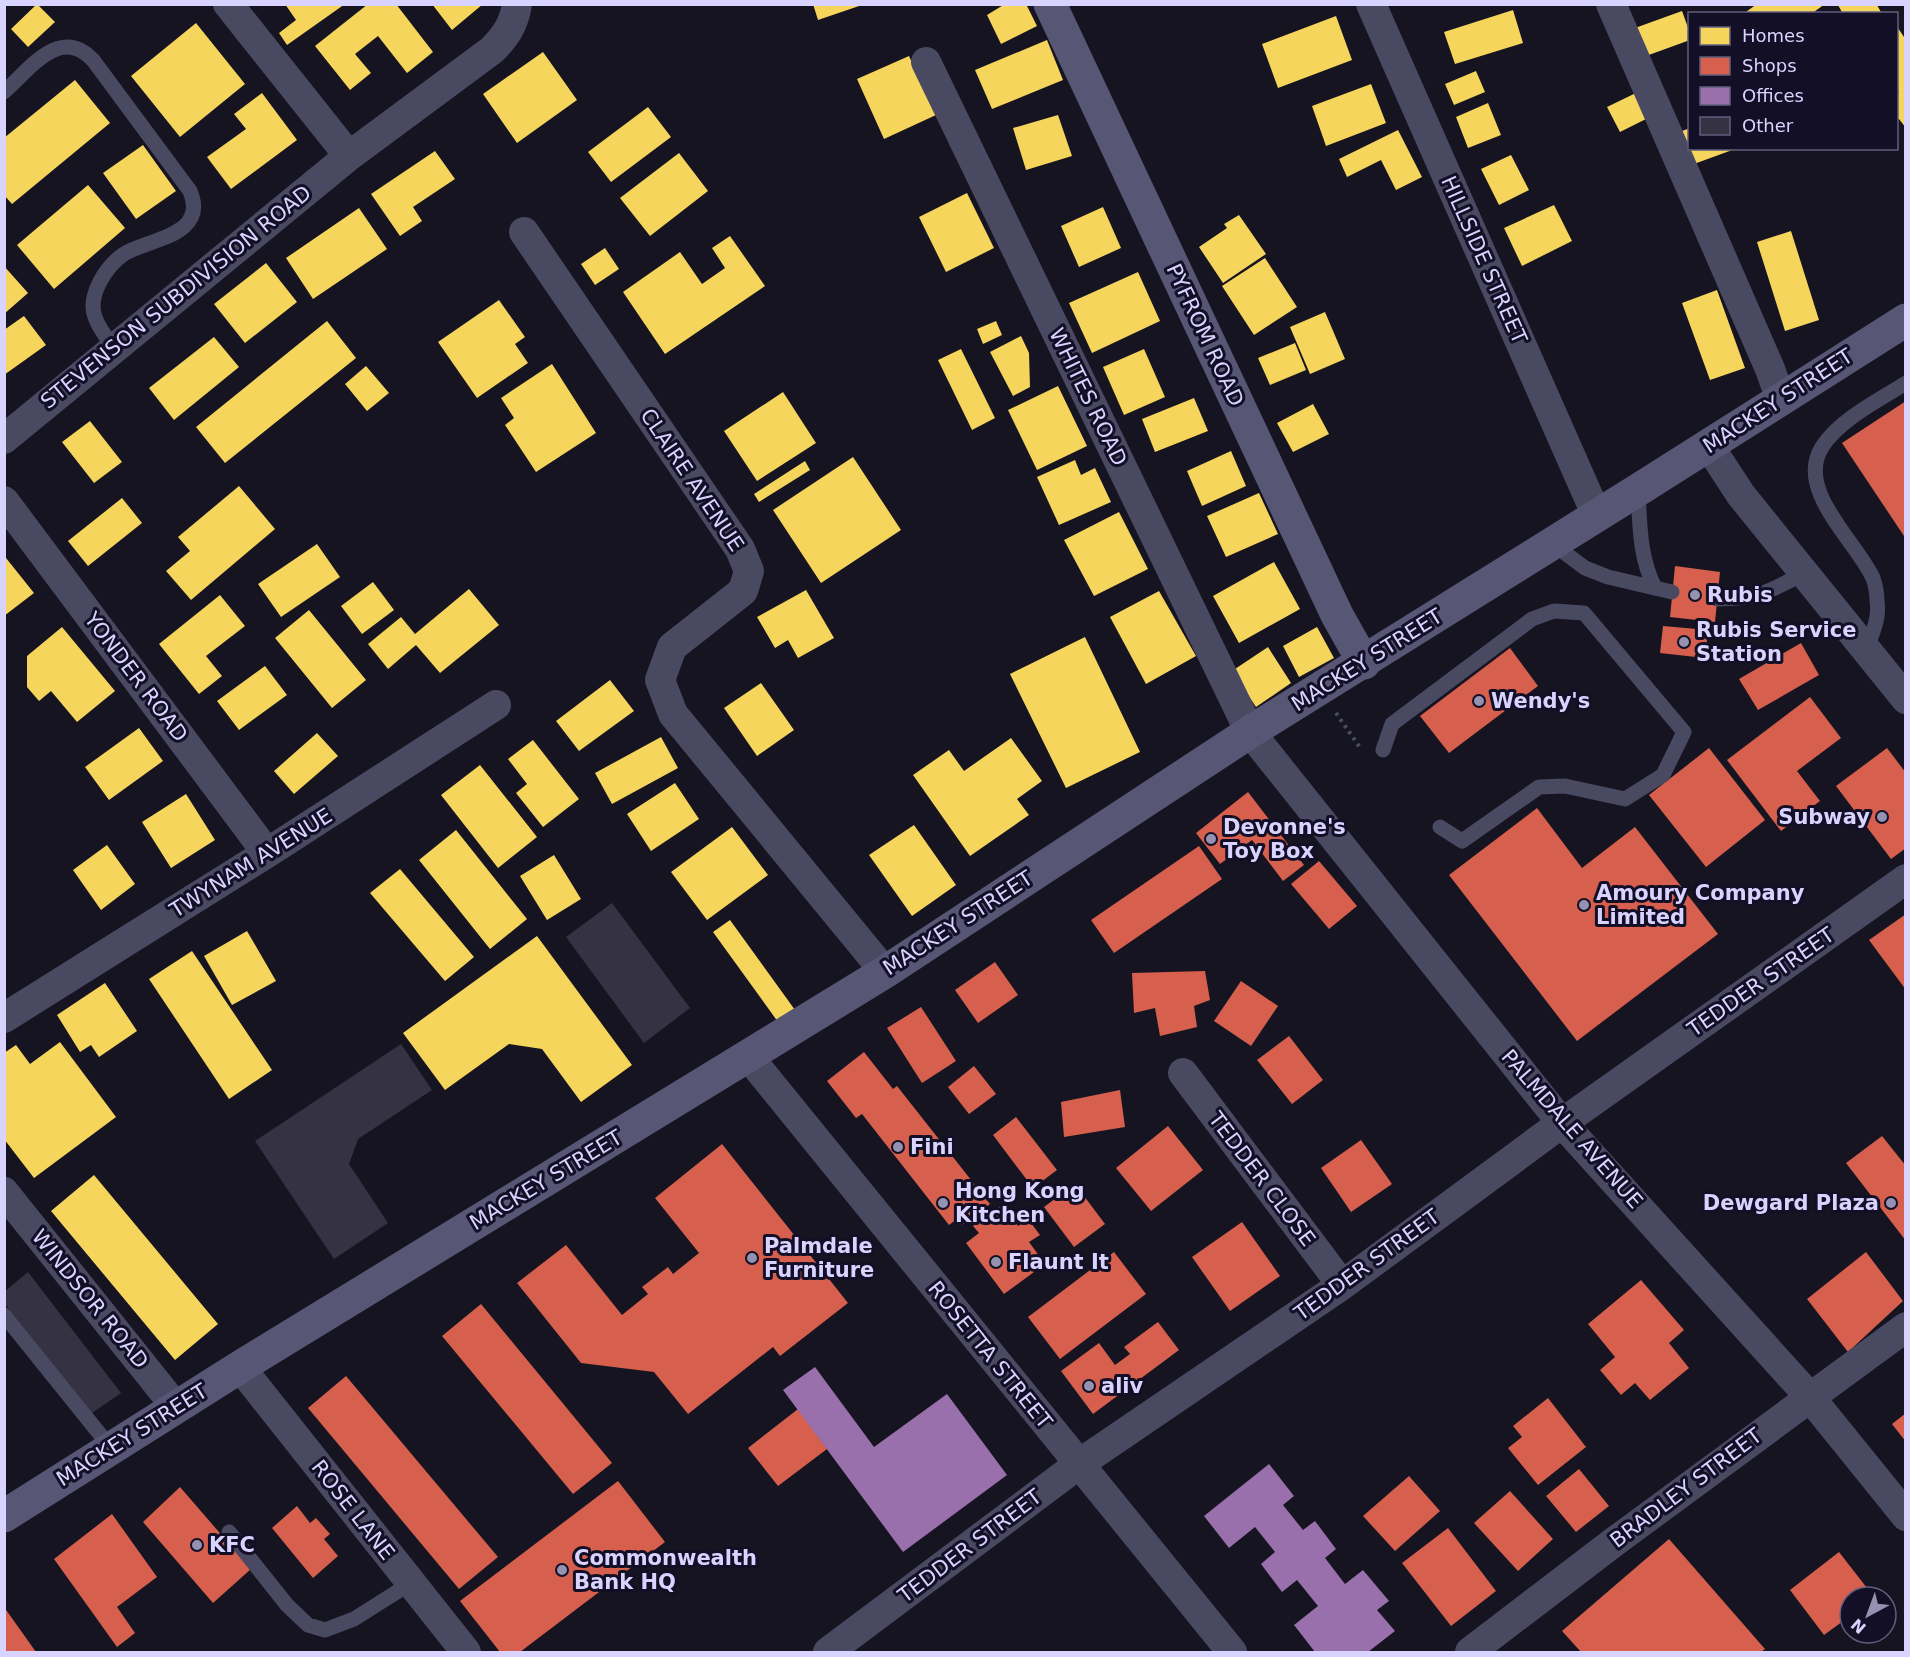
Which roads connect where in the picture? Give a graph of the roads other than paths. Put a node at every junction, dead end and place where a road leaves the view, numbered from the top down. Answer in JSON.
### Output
{"nodes":[{"id":1,"x":228,"y":4,"type":"edge"},
{"id":2,"x":517,"y":4,"type":"edge"},
{"id":3,"x":1050,"y":4,"type":"edge"},
{"id":4,"x":1371,"y":4,"type":"edge"},
{"id":5,"x":1611,"y":4,"type":"edge"},
{"id":6,"x":926,"y":62,"type":"dead end"},
{"id":7,"x":4,"y":92,"type":"edge"},
{"id":8,"x":349,"y":156,"type":"junction"},
{"id":9,"x":524,"y":232,"type":"dead end"},
{"id":10,"x":1905,"y":320,"type":"edge"},
{"id":11,"x":114,"y":348,"type":"junction"},
{"id":12,"x":1905,"y":382,"type":"edge"},
{"id":13,"x":1781,"y":400,"type":"junction"},
{"id":14,"x":4,"y":439,"type":"edge"},
{"id":15,"x":1709,"y":446,"type":"junction"},
{"id":16,"x":1638,"y":490,"type":"junction"},
{"id":17,"x":4,"y":501,"type":"edge"},
{"id":18,"x":1597,"y":516,"type":"junction"},
{"id":19,"x":1553,"y":544,"type":"junction"},
{"id":20,"x":1804,"y":573,"type":"junction"},
{"id":21,"x":1654,"y":588,"type":"junction"},
{"id":22,"x":1672,"y":592,"type":"dead end"},
{"id":23,"x":1717,"y":599,"type":"dead end"},
{"id":24,"x":1866,"y":650,"type":"junction"},
{"id":25,"x":1364,"y":663,"type":"junction"},
{"id":26,"x":1905,"y":699,"type":"edge"},
{"id":27,"x":496,"y":705,"type":"dead end"},
{"id":28,"x":1250,"y":732,"type":"junction"},
{"id":29,"x":1383,"y":750,"type":"road end"},
{"id":30,"x":1440,"y":827,"type":"dead end"},
{"id":31,"x":267,"y":853,"type":"junction"},
{"id":32,"x":1905,"y":879,"type":"edge"},
{"id":33,"x":885,"y":972,"type":"junction"},
{"id":34,"x":4,"y":1018,"type":"edge"},
{"id":35,"x":748,"y":1056,"type":"junction"},
{"id":36,"x":1183,"y":1073,"type":"dead end"},
{"id":37,"x":1562,"y":1123,"type":"junction"},
{"id":38,"x":4,"y":1192,"type":"edge"},
{"id":39,"x":1342,"y":1285,"type":"junction"},
{"id":40,"x":4,"y":1315,"type":"edge"},
{"id":41,"x":1905,"y":1327,"type":"edge"},
{"id":42,"x":240,"y":1367,"type":"junction"},
{"id":43,"x":1809,"y":1396,"type":"junction"},
{"id":44,"x":176,"y":1407,"type":"junction"},
{"id":45,"x":111,"y":1448,"type":"junction"},
{"id":46,"x":1079,"y":1464,"type":"junction"},
{"id":47,"x":4,"y":1516,"type":"edge"},
{"id":48,"x":1905,"y":1516,"type":"edge"},
{"id":49,"x":229,"y":1532,"type":"dead end"},
{"id":50,"x":411,"y":1583,"type":"junction"},
{"id":51,"x":466,"y":1653,"type":"edge"},
{"id":52,"x":828,"y":1653,"type":"edge"},
{"id":53,"x":1233,"y":1653,"type":"edge"},
{"id":54,"x":1470,"y":1653,"type":"edge"}],
"edges":[{"from":1,"to":8,"type":"street"},
{"from":2,"to":8,"type":"street","name":"STEVENSON SUBDIVISION ROAD"},
{"from":3,"to":25,"type":"main road","name":"PYFROM ROAD"},
{"from":4,"to":18,"type":"street","name":"HILLSIDE STREET"},
{"from":5,"to":13,"type":"street"},
{"from":6,"to":28,"type":"street","name":"WHITES ROAD"},
{"from":7,"to":11,"type":"lane"},
{"from":8,"to":11,"type":"street","name":"STEVENSON SUBDIVISION ROAD"},
{"from":9,"to":33,"type":"street","name":"CLAIRE AVENUE"},
{"from":10,"to":13,"type":"main road","name":"MACKEY STREET"},
{"from":11,"to":14,"type":"street","name":"STEVENSON SUBDIVISION ROAD"},
{"from":12,"to":24,"type":"lane"},
{"from":13,"to":15,"type":"main road","name":"MACKEY STREET"},
{"from":15,"to":16,"type":"main road","name":"MACKEY STREET"},
{"from":15,"to":20,"type":"street"},
{"from":16,"to":18,"type":"main road","name":"MACKEY STREET"},
{"from":16,"to":21,"type":"lane"},
{"from":17,"to":31,"type":"street","name":"YONDER ROAD"},
{"from":18,"to":19,"type":"main road","name":"MACKEY STREET"},
{"from":19,"to":21,"type":"lane"},
{"from":19,"to":25,"type":"main road","name":"MACKEY STREET"},
{"from":20,"to":23,"type":"lane"},
{"from":20,"to":24,"type":"street"},
{"from":21,"to":22,"type":"lane"},
{"from":24,"to":26,"type":"street"},
{"from":25,"to":28,"type":"main road","name":"MACKEY STREET"},
{"from":27,"to":31,"type":"street","name":"TWYNAM AVENUE"},
{"from":28,"to":33,"type":"main road","name":"MACKEY STREET"},
{"from":28,"to":37,"type":"street","name":"PALMDALE AVENUE"},
{"from":29,"to":30,"type":"lane"},
{"from":31,"to":34,"type":"street","name":"TWYNAM AVENUE"},
{"from":32,"to":37,"type":"street","name":"TEDDER STREET"},
{"from":33,"to":35,"type":"main road","name":"MACKEY STREET"},
{"from":35,"to":42,"type":"main road","name":"MACKEY STREET"},
{"from":35,"to":46,"type":"street","name":"ROSETTA STREET"},
{"from":36,"to":39,"type":"street","name":"TEDDER CLOSE"},
{"from":37,"to":39,"type":"street","name":"TEDDER STREET"},
{"from":37,"to":43,"type":"street","name":"PALMDALE AVENUE"},
{"from":38,"to":44,"type":"street","name":"WINDSOR ROAD"},
{"from":39,"to":46,"type":"street","name":"TEDDER STREET"},
{"from":40,"to":45,"type":"lane"},
{"from":41,"to":43,"type":"street","name":"BRADLEY STREET"},
{"from":42,"to":44,"type":"main road","name":"MACKEY STREET"},
{"from":42,"to":50,"type":"street","name":"ROSE LANE"},
{"from":43,"to":48,"type":"street","name":"PALMDALE AVENUE"},
{"from":43,"to":54,"type":"street","name":"BRADLEY STREET"},
{"from":44,"to":45,"type":"main road","name":"MACKEY STREET"},
{"from":45,"to":47,"type":"main road","name":"MACKEY STREET"},
{"from":46,"to":52,"type":"street","name":"TEDDER STREET"},
{"from":46,"to":53,"type":"street","name":"ROSETTA STREET"},
{"from":49,"to":50,"type":"lane"},
{"from":50,"to":51,"type":"street","name":"ROSE LANE"}]}
